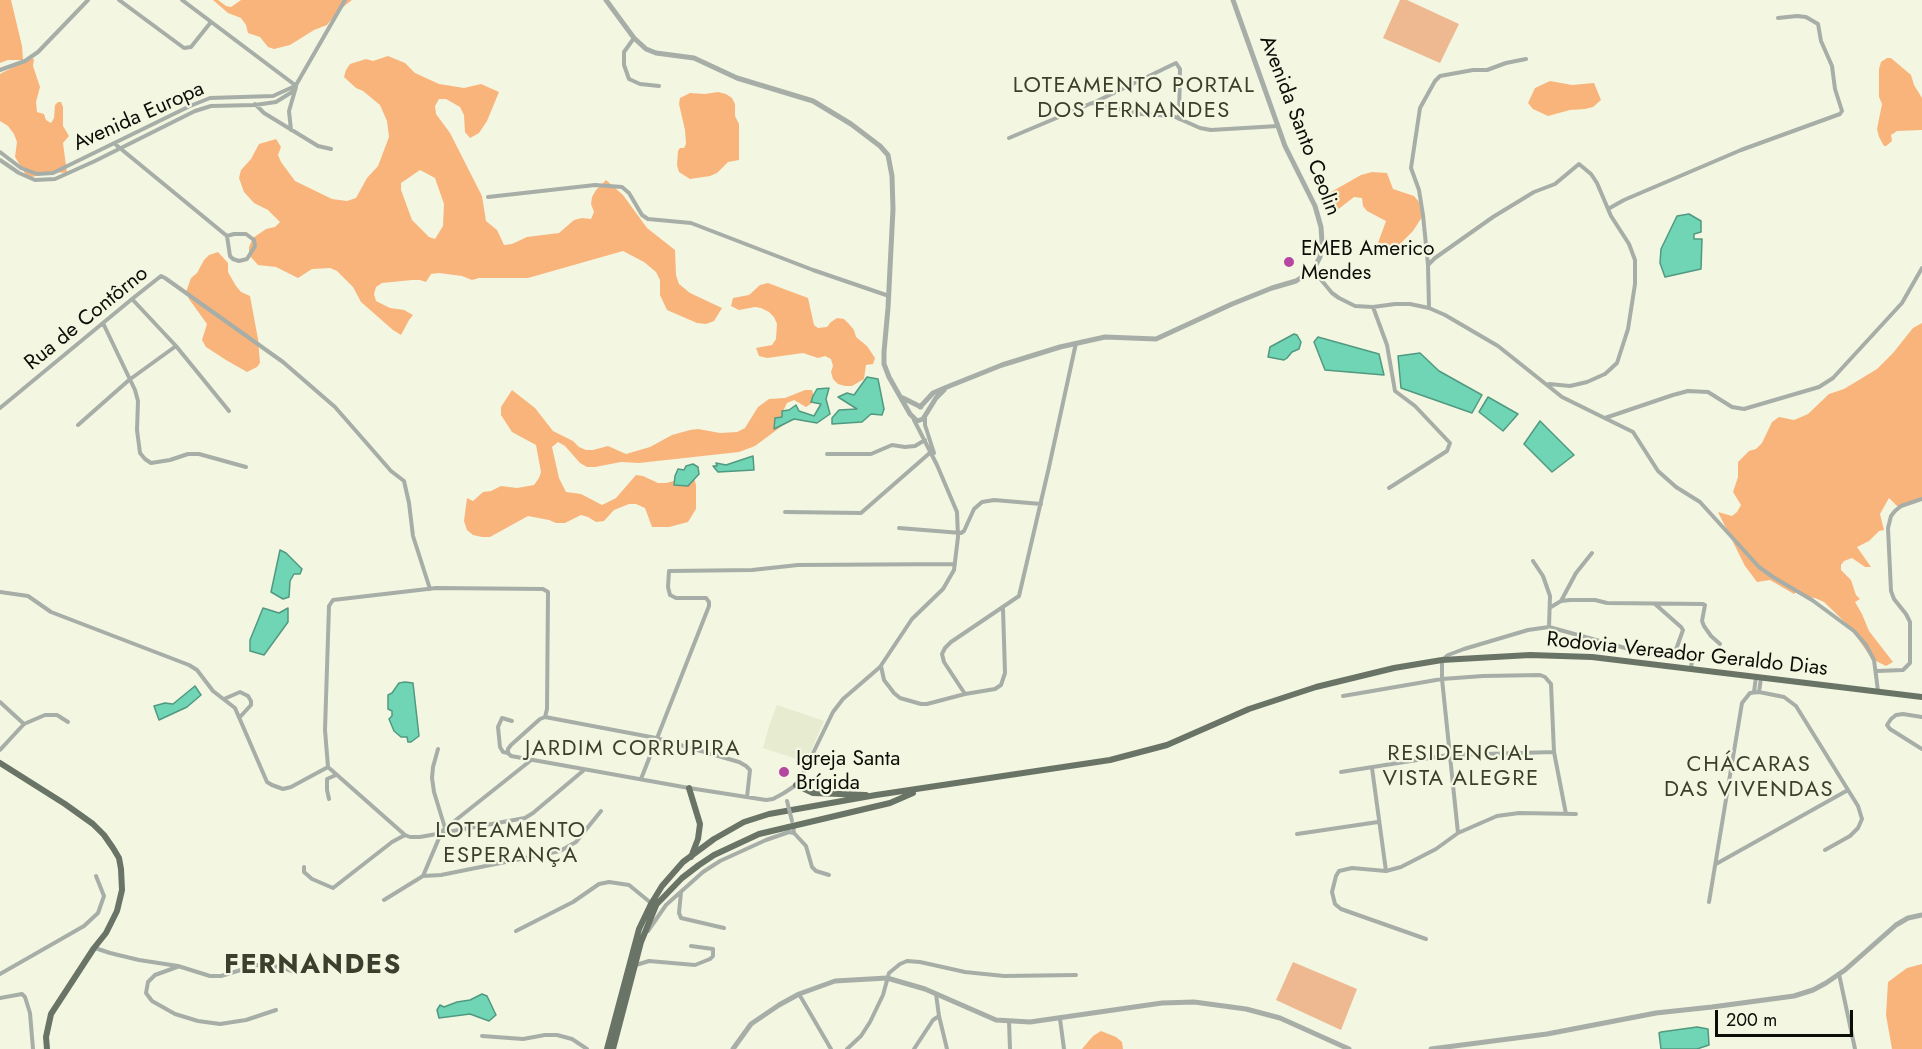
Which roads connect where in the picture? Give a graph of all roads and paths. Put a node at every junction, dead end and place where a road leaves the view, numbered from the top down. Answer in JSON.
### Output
{"nodes":[{"id":1,"x":88,"y":0,"type":"edge"},
{"id":2,"x":119,"y":0,"type":"edge"},
{"id":3,"x":182,"y":0,"type":"edge"},
{"id":4,"x":345,"y":0,"type":"edge"},
{"id":5,"x":606,"y":0,"type":"edge"},
{"id":6,"x":1233,"y":0,"type":"edge"},
{"id":7,"x":1778,"y":18,"type":"dead end"},
{"id":8,"x":211,"y":22,"type":"junction"},
{"id":9,"x":634,"y":38,"type":"junction"},
{"id":10,"x":1526,"y":59,"type":"dead end"},
{"id":11,"x":0,"y":70,"type":"edge"},
{"id":12,"x":296,"y":86,"type":"junction"},
{"id":13,"x":659,"y":86,"type":"dead end"},
{"id":14,"x":255,"y":98,"type":"junction"},
{"id":15,"x":1092,"y":103,"type":"junction"},
{"id":16,"x":255,"y":105,"type":"junction"},
{"id":17,"x":1179,"y":119,"type":"junction"},
{"id":18,"x":1279,"y":126,"type":"junction"},
{"id":19,"x":291,"y":130,"type":"junction"},
{"id":20,"x":1009,"y":138,"type":"dead end"},
{"id":21,"x":115,"y":144,"type":"junction"},
{"id":22,"x":120,"y":148,"type":"junction"},
{"id":23,"x":331,"y":148,"type":"dead end"},
{"id":24,"x":0,"y":152,"type":"edge"},
{"id":25,"x":0,"y":160,"type":"edge"},
{"id":26,"x":488,"y":197,"type":"dead end"},
{"id":27,"x":1608,"y":209,"type":"junction"},
{"id":28,"x":227,"y":236,"type":"junction"},
{"id":29,"x":1428,"y":265,"type":"junction"},
{"id":30,"x":1922,"y":268,"type":"edge"},
{"id":31,"x":1313,"y":270,"type":"junction"},
{"id":32,"x":889,"y":296,"type":"junction"},
{"id":33,"x":132,"y":299,"type":"junction"},
{"id":34,"x":1373,"y":307,"type":"junction"},
{"id":35,"x":1429,"y":308,"type":"junction"},
{"id":36,"x":102,"y":323,"type":"junction"},
{"id":37,"x":1076,"y":344,"type":"junction"},
{"id":38,"x":176,"y":346,"type":"junction"},
{"id":39,"x":129,"y":380,"type":"junction"},
{"id":40,"x":1548,"y":384,"type":"junction"},
{"id":41,"x":947,"y":387,"type":"junction"},
{"id":42,"x":902,"y":398,"type":"junction"},
{"id":43,"x":919,"y":406,"type":"junction"},
{"id":44,"x":0,"y":408,"type":"edge"},
{"id":45,"x":230,"y":411,"type":"dead end"},
{"id":46,"x":925,"y":415,"type":"junction"},
{"id":47,"x":913,"y":418,"type":"junction"},
{"id":48,"x":1604,"y":418,"type":"junction"},
{"id":49,"x":78,"y":425,"type":"dead end"},
{"id":50,"x":925,"y":440,"type":"junction"},
{"id":51,"x":932,"y":452,"type":"junction"},
{"id":52,"x":827,"y":454,"type":"dead end"},
{"id":53,"x":246,"y":466,"type":"dead end"},
{"id":54,"x":1389,"y":488,"type":"dead end"},
{"id":55,"x":1922,"y":499,"type":"edge"},
{"id":56,"x":1041,"y":504,"type":"junction"},
{"id":57,"x":785,"y":512,"type":"dead end"},
{"id":58,"x":899,"y":528,"type":"dead end"},
{"id":59,"x":958,"y":533,"type":"junction"},
{"id":60,"x":1592,"y":553,"type":"dead end"},
{"id":61,"x":1533,"y":561,"type":"dead end"},
{"id":62,"x":955,"y":564,"type":"junction"},
{"id":63,"x":430,"y":589,"type":"junction"},
{"id":64,"x":0,"y":592,"type":"edge"},
{"id":65,"x":1561,"y":601,"type":"junction"},
{"id":66,"x":1655,"y":603,"type":"junction"},
{"id":67,"x":1551,"y":607,"type":"junction"},
{"id":68,"x":1003,"y":608,"type":"junction"},
{"id":69,"x":1549,"y":627,"type":"junction"},
{"id":70,"x":1720,"y":644,"type":"dead end"},
{"id":71,"x":1674,"y":655,"type":"junction"},
{"id":72,"x":1442,"y":660,"type":"junction"},
{"id":73,"x":881,"y":666,"type":"junction"},
{"id":74,"x":1691,"y":669,"type":"junction"},
{"id":75,"x":1877,"y":671,"type":"junction"},
{"id":76,"x":872,"y":674,"type":"junction"},
{"id":77,"x":1759,"y":678,"type":"junction"},
{"id":78,"x":1442,"y":679,"type":"junction"},
{"id":79,"x":884,"y":680,"type":"junction"},
{"id":80,"x":1878,"y":691,"type":"junction"},
{"id":81,"x":1757,"y":692,"type":"junction"},
{"id":82,"x":964,"y":694,"type":"junction"},
{"id":83,"x":1343,"y":696,"type":"dead end"},
{"id":84,"x":1922,"y":697,"type":"edge"},
{"id":85,"x":224,"y":699,"type":"junction"},
{"id":86,"x":0,"y":702,"type":"edge"},
{"id":87,"x":240,"y":717,"type":"junction"},
{"id":88,"x":545,"y":717,"type":"junction"},
{"id":89,"x":1922,"y":717,"type":"edge"},
{"id":90,"x":512,"y":721,"type":"dead end"},
{"id":91,"x":68,"y":722,"type":"dead end"},
{"id":92,"x":24,"y":724,"type":"junction"},
{"id":93,"x":656,"y":738,"type":"junction"},
{"id":94,"x":438,"y":749,"type":"dead end"},
{"id":95,"x":1922,"y":749,"type":"edge"},
{"id":96,"x":0,"y":750,"type":"edge"},
{"id":97,"x":1554,"y":752,"type":"junction"},
{"id":98,"x":510,"y":754,"type":"junction"},
{"id":99,"x":1449,"y":755,"type":"junction"},
{"id":100,"x":530,"y":760,"type":"junction"},
{"id":101,"x":0,"y":763,"type":"edge"},
{"id":102,"x":328,"y":767,"type":"junction"},
{"id":103,"x":1372,"y":768,"type":"junction"},
{"id":104,"x":584,"y":770,"type":"junction"},
{"id":105,"x":1341,"y":772,"type":"dead end"},
{"id":106,"x":337,"y":775,"type":"junction"},
{"id":107,"x":641,"y":779,"type":"junction"},
{"id":108,"x":796,"y":785,"type":"junction"},
{"id":109,"x":689,"y":789,"type":"junction"},
{"id":110,"x":922,"y":790,"type":"junction"},
{"id":111,"x":1848,"y":790,"type":"junction"},
{"id":112,"x":784,"y":793,"type":"junction"},
{"id":113,"x":876,"y":795,"type":"junction"},
{"id":114,"x":747,"y":797,"type":"junction"},
{"id":115,"x":329,"y":799,"type":"dead end"},
{"id":116,"x":601,"y":811,"type":"dead end"},
{"id":117,"x":1566,"y":814,"type":"junction"},
{"id":118,"x":1575,"y":814,"type":"dead end"},
{"id":119,"x":1378,"y":822,"type":"junction"},
{"id":120,"x":793,"y":823,"type":"junction"},
{"id":121,"x":444,"y":830,"type":"junction"},
{"id":122,"x":794,"y":833,"type":"junction"},
{"id":123,"x":1458,"y":833,"type":"junction"},
{"id":124,"x":1297,"y":834,"type":"dead end"},
{"id":125,"x":407,"y":836,"type":"junction"},
{"id":126,"x":1825,"y":850,"type":"dead end"},
{"id":127,"x":690,"y":858,"type":"junction"},
{"id":128,"x":1716,"y":864,"type":"junction"},
{"id":129,"x":303,"y":867,"type":"dead end"},
{"id":130,"x":1386,"y":871,"type":"junction"},
{"id":131,"x":830,"y":875,"type":"dead end"},
{"id":132,"x":96,"y":876,"type":"dead end"},
{"id":133,"x":423,"y":876,"type":"junction"},
{"id":134,"x":682,"y":891,"type":"junction"},
{"id":135,"x":384,"y":900,"type":"dead end"},
{"id":136,"x":1709,"y":902,"type":"dead end"},
{"id":137,"x":653,"y":905,"type":"junction"},
{"id":138,"x":1922,"y":915,"type":"edge"},
{"id":139,"x":724,"y":928,"type":"dead end"},
{"id":140,"x":516,"y":932,"type":"dead end"},
{"id":141,"x":1426,"y":939,"type":"dead end"},
{"id":142,"x":641,"y":942,"type":"junction"},
{"id":143,"x":691,"y":946,"type":"dead end"},
{"id":144,"x":94,"y":948,"type":"junction"},
{"id":145,"x":635,"y":965,"type":"junction"},
{"id":146,"x":178,"y":966,"type":"junction"},
{"id":147,"x":291,"y":971,"type":"dead end"},
{"id":148,"x":0,"y":974,"type":"edge"},
{"id":149,"x":1839,"y":974,"type":"junction"},
{"id":150,"x":1076,"y":975,"type":"dead end"},
{"id":151,"x":887,"y":978,"type":"junction"},
{"id":152,"x":799,"y":994,"type":"junction"},
{"id":153,"x":936,"y":994,"type":"junction"},
{"id":154,"x":0,"y":998,"type":"edge"},
{"id":155,"x":276,"y":1010,"type":"dead end"},
{"id":156,"x":939,"y":1016,"type":"junction"},
{"id":157,"x":1060,"y":1019,"type":"junction"},
{"id":158,"x":1009,"y":1021,"type":"junction"},
{"id":159,"x":482,"y":1036,"type":"dead end"},
{"id":160,"x":33,"y":1049,"type":"edge"},
{"id":161,"x":47,"y":1049,"type":"edge"},
{"id":162,"x":586,"y":1049,"type":"edge"},
{"id":163,"x":607,"y":1049,"type":"edge"},
{"id":164,"x":613,"y":1049,"type":"edge"},
{"id":165,"x":733,"y":1049,"type":"edge"},
{"id":166,"x":831,"y":1049,"type":"edge"},
{"id":167,"x":847,"y":1049,"type":"edge"},
{"id":168,"x":914,"y":1049,"type":"edge"},
{"id":169,"x":947,"y":1049,"type":"edge"},
{"id":170,"x":1010,"y":1049,"type":"edge"},
{"id":171,"x":1064,"y":1049,"type":"edge"},
{"id":172,"x":1349,"y":1049,"type":"edge"},
{"id":173,"x":1431,"y":1049,"type":"edge"},
{"id":174,"x":1855,"y":1049,"type":"edge"}],
"edges":[{"from":1,"to":11,"type":"street"},
{"from":2,"to":8,"type":"street"},
{"from":3,"to":8,"type":"street"},
{"from":4,"to":12,"type":"street"},
{"from":5,"to":9,"type":"street"},
{"from":6,"to":18,"type":"street","name":"Avenida Santo Ceolin"},
{"from":7,"to":27,"type":"street"},
{"from":8,"to":12,"type":"street"},
{"from":9,"to":13,"type":"street"},
{"from":9,"to":32,"type":"street"},
{"from":10,"to":29,"type":"street"},
{"from":12,"to":14,"type":"street","name":"Avenida Europa"},
{"from":12,"to":16,"type":"street","name":"Avenida Europa"},
{"from":12,"to":19,"type":"street"},
{"from":14,"to":16,"type":"street"},
{"from":14,"to":21,"type":"street","name":"Avenida Europa"},
{"from":15,"to":17,"type":"street"},
{"from":15,"to":17,"type":"street"},
{"from":15,"to":20,"type":"street"},
{"from":16,"to":19,"type":"street"},
{"from":16,"to":22,"type":"street","name":"Avenida Europa"},
{"from":17,"to":18,"type":"street"},
{"from":18,"to":31,"type":"street","name":"Avenida Santo Ceolin"},
{"from":19,"to":23,"type":"street"},
{"from":21,"to":22,"type":"street"},
{"from":21,"to":24,"type":"street","name":"Avenida Europa"},
{"from":22,"to":25,"type":"street","name":"Avenida Europa"},
{"from":22,"to":28,"type":"street"},
{"from":26,"to":32,"type":"street"},
{"from":27,"to":29,"type":"street"},
{"from":27,"to":40,"type":"street"},
{"from":28,"to":28,"type":"street"},
{"from":29,"to":35,"type":"street"},
{"from":30,"to":48,"type":"street"},
{"from":31,"to":34,"type":"street"},
{"from":31,"to":37,"type":"street"},
{"from":32,"to":42,"type":"street"},
{"from":33,"to":36,"type":"street","name":"Rua de Contôrno"},
{"from":33,"to":38,"type":"street"},
{"from":33,"to":63,"type":"street","name":"Rua de Contôrno"},
{"from":34,"to":35,"type":"street"},
{"from":34,"to":54,"type":"street"},
{"from":35,"to":40,"type":"street"},
{"from":36,"to":39,"type":"street"},
{"from":36,"to":44,"type":"street","name":"Rua de Contôrno"},
{"from":37,"to":41,"type":"street"},
{"from":37,"to":56,"type":"street"},
{"from":38,"to":39,"type":"street"},
{"from":38,"to":45,"type":"street"},
{"from":39,"to":49,"type":"street"},
{"from":39,"to":53,"type":"street"},
{"from":40,"to":48,"type":"street"},
{"from":41,"to":43,"type":"street"},
{"from":41,"to":46,"type":"street"},
{"from":42,"to":43,"type":"street"},
{"from":42,"to":47,"type":"street"},
{"from":43,"to":46,"type":"street"},
{"from":43,"to":47,"type":"street"},
{"from":46,"to":47,"type":"street"},
{"from":46,"to":51,"type":"street"},
{"from":47,"to":50,"type":"street"},
{"from":48,"to":75,"type":"street"},
{"from":50,"to":51,"type":"street"},
{"from":50,"to":52,"type":"street"},
{"from":51,"to":57,"type":"street"},
{"from":51,"to":59,"type":"street"},
{"from":55,"to":75,"type":"street"},
{"from":56,"to":59,"type":"street"},
{"from":56,"to":68,"type":"street"},
{"from":58,"to":59,"type":"street"},
{"from":59,"to":62,"type":"street"},
{"from":60,"to":65,"type":"street"},
{"from":61,"to":67,"type":"street"},
{"from":62,"to":73,"type":"street"},
{"from":62,"to":93,"type":"street"},
{"from":63,"to":88,"type":"street"},
{"from":63,"to":102,"type":"street"},
{"from":64,"to":85,"type":"street"},
{"from":65,"to":66,"type":"street"},
{"from":65,"to":67,"type":"street"},
{"from":66,"to":70,"type":"street"},
{"from":66,"to":71,"type":"street"},
{"from":67,"to":69,"type":"street"},
{"from":68,"to":82,"type":"street"},
{"from":68,"to":82,"type":"street"},
{"from":69,"to":71,"type":"street"},
{"from":69,"to":72,"type":"street"},
{"from":71,"to":74,"type":"street"},
{"from":72,"to":74,"type":"main road","name":"Rodovia Vereador Geraldo Dias"},
{"from":72,"to":78,"type":"street"},
{"from":72,"to":110,"type":"main road","name":"Rodovia Vereador Geraldo Dias"},
{"from":73,"to":76,"type":"street"},
{"from":73,"to":79,"type":"street"},
{"from":74,"to":77,"type":"main road","name":"Rodovia Vereador Geraldo Dias"},
{"from":75,"to":80,"type":"street"},
{"from":76,"to":79,"type":"street"},
{"from":76,"to":108,"type":"street"},
{"from":77,"to":80,"type":"main road","name":"Rodovia Vereador Geraldo Dias"},
{"from":77,"to":81,"type":"street"},
{"from":78,"to":83,"type":"street"},
{"from":78,"to":97,"type":"street"},
{"from":78,"to":99,"type":"street"},
{"from":79,"to":82,"type":"street"},
{"from":80,"to":84,"type":"main road","name":"Rodovia Vereador Geraldo Dias"},
{"from":81,"to":111,"type":"street"},
{"from":81,"to":128,"type":"street"},
{"from":85,"to":87,"type":"street"},
{"from":85,"to":87,"type":"street"},
{"from":86,"to":92,"type":"street"},
{"from":87,"to":102,"type":"street"},
{"from":88,"to":93,"type":"street"},
{"from":88,"to":98,"type":"street"},
{"from":89,"to":95,"type":"street"},
{"from":90,"to":98,"type":"street"},
{"from":91,"to":92,"type":"street"},
{"from":92,"to":96,"type":"street"},
{"from":93,"to":107,"type":"street"},
{"from":93,"to":114,"type":"street"},
{"from":94,"to":121,"type":"street"},
{"from":97,"to":99,"type":"street"},
{"from":97,"to":117,"type":"street"},
{"from":98,"to":100,"type":"street"},
{"from":99,"to":103,"type":"street"},
{"from":99,"to":123,"type":"street"},
{"from":100,"to":104,"type":"street"},
{"from":100,"to":121,"type":"street"},
{"from":101,"to":144,"type":"main road"},
{"from":102,"to":106,"type":"street"},
{"from":103,"to":105,"type":"street"},
{"from":103,"to":119,"type":"street"},
{"from":104,"to":107,"type":"street"},
{"from":104,"to":121,"type":"street"},
{"from":106,"to":115,"type":"street"},
{"from":106,"to":125,"type":"street"},
{"from":107,"to":109,"type":"street"},
{"from":108,"to":112,"type":"street"},
{"from":108,"to":113,"type":"main road"},
{"from":109,"to":114,"type":"street"},
{"from":109,"to":127,"type":"main road"},
{"from":110,"to":113,"type":"main road","name":"Rodovia Vereador Geraldo Dias"},
{"from":110,"to":120,"type":"main road"},
{"from":111,"to":126,"type":"street"},
{"from":111,"to":128,"type":"street"},
{"from":112,"to":114,"type":"street"},
{"from":112,"to":120,"type":"street","bridge":true},
{"from":113,"to":127,"type":"main road","name":"Rodovia Vereador Geraldo Dias"},
{"from":116,"to":133,"type":"street"},
{"from":117,"to":118,"type":"street"},
{"from":117,"to":123,"type":"street"},
{"from":119,"to":124,"type":"street"},
{"from":119,"to":130,"type":"street"},
{"from":120,"to":122,"type":"street"},
{"from":120,"to":137,"type":"main road"},
{"from":121,"to":125,"type":"street"},
{"from":121,"to":133,"type":"street"},
{"from":122,"to":131,"type":"street"},
{"from":122,"to":134,"type":"street"},
{"from":123,"to":130,"type":"street"},
{"from":125,"to":129,"type":"street"},
{"from":127,"to":137,"type":"main road","name":"Rodovia Vereador Geraldo Dias"},
{"from":128,"to":136,"type":"street"},
{"from":130,"to":141,"type":"street"},
{"from":132,"to":148,"type":"street"},
{"from":133,"to":135,"type":"street"},
{"from":134,"to":139,"type":"street"},
{"from":134,"to":142,"type":"street"},
{"from":137,"to":140,"type":"street"},
{"from":137,"to":142,"type":"main road","name":"Rodovia Vereador Geraldo Dias"},
{"from":137,"to":163,"type":"main road","name":"Rodovia Vereador Geraldo Dias"},
{"from":138,"to":149,"type":"street"},
{"from":142,"to":145,"type":"main road","name":"Rodovia Vereador Geraldo Dias"},
{"from":143,"to":145,"type":"street"},
{"from":144,"to":146,"type":"street"},
{"from":144,"to":161,"type":"main road"},
{"from":145,"to":164,"type":"main road","name":"Rodovia Vereador Geraldo Dias"},
{"from":146,"to":147,"type":"street"},
{"from":146,"to":155,"type":"street"},
{"from":149,"to":173,"type":"street"},
{"from":149,"to":174,"type":"street"},
{"from":150,"to":151,"type":"street"},
{"from":151,"to":152,"type":"street"},
{"from":151,"to":153,"type":"street"},
{"from":151,"to":167,"type":"street"},
{"from":152,"to":165,"type":"street"},
{"from":152,"to":166,"type":"street"},
{"from":153,"to":156,"type":"street"},
{"from":153,"to":158,"type":"street"},
{"from":154,"to":160,"type":"street"},
{"from":156,"to":168,"type":"street"},
{"from":156,"to":169,"type":"street"},
{"from":157,"to":158,"type":"street"},
{"from":157,"to":171,"type":"street"},
{"from":157,"to":172,"type":"street"},
{"from":158,"to":170,"type":"street"},
{"from":159,"to":162,"type":"street"}]}
